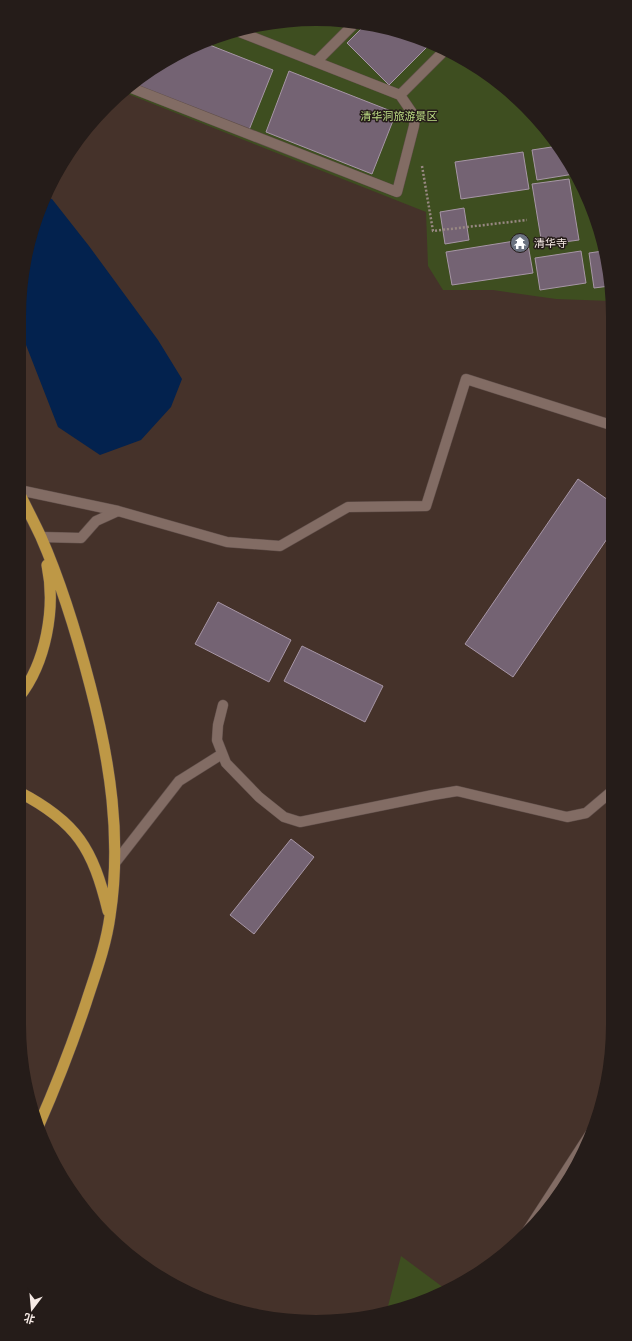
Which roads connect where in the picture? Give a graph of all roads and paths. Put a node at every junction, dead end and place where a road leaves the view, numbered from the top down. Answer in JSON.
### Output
{"nodes":[{"id":1,"x":350,"y":28,"type":"edge"},
{"id":2,"x":247,"y":35,"type":"edge"},
{"id":3,"x":440,"y":54,"type":"edge"},
{"id":4,"x":316,"y":62,"type":"junction"},
{"id":5,"x":135,"y":89,"type":"edge"},
{"id":6,"x":400,"y":95,"type":"junction"},
{"id":7,"x":421,"y":164,"type":"dead end"},
{"id":8,"x":527,"y":220,"type":"dead end"},
{"id":9,"x":606,"y":423,"type":"edge"},
{"id":10,"x":26,"y":492,"type":"edge"},
{"id":11,"x":26,"y":506,"type":"edge"},
{"id":12,"x":118,"y":511,"type":"junction"},
{"id":13,"x":41,"y":537,"type":"junction"},
{"id":14,"x":26,"y":688,"type":"edge"},
{"id":15,"x":223,"y":705,"type":"dead end"},
{"id":16,"x":222,"y":754,"type":"junction"},
{"id":17,"x":26,"y":796,"type":"edge"},
{"id":18,"x":606,"y":796,"type":"edge"},
{"id":19,"x":115,"y":863,"type":"junction"},
{"id":20,"x":110,"y":918,"type":"junction"},
{"id":21,"x":41,"y":1119,"type":"edge"},
{"id":22,"x":568,"y":1168,"type":"edge"},
{"id":23,"x":547,"y":1201,"type":"edge"}],
"edges":[{"from":1,"to":4,"type":"lane"},
{"from":2,"to":4,"type":"lane"},
{"from":3,"to":6,"type":"lane"},
{"from":4,"to":6,"type":"lane"},
{"from":5,"to":6,"type":"lane"},
{"from":7,"to":8,"type":"path"},
{"from":9,"to":12,"type":"lane"},
{"from":10,"to":12,"type":"lane"},
{"from":11,"to":13,"type":"highway"},
{"from":12,"to":13,"type":"lane"},
{"from":13,"to":14,"type":"highway"},
{"from":13,"to":19,"type":"highway"},
{"from":15,"to":16,"type":"lane"},
{"from":16,"to":18,"type":"lane"},
{"from":16,"to":19,"type":"lane"},
{"from":17,"to":20,"type":"highway"},
{"from":19,"to":20,"type":"highway"},
{"from":20,"to":21,"type":"highway"},
{"from":22,"to":23,"type":"lane"}]}
